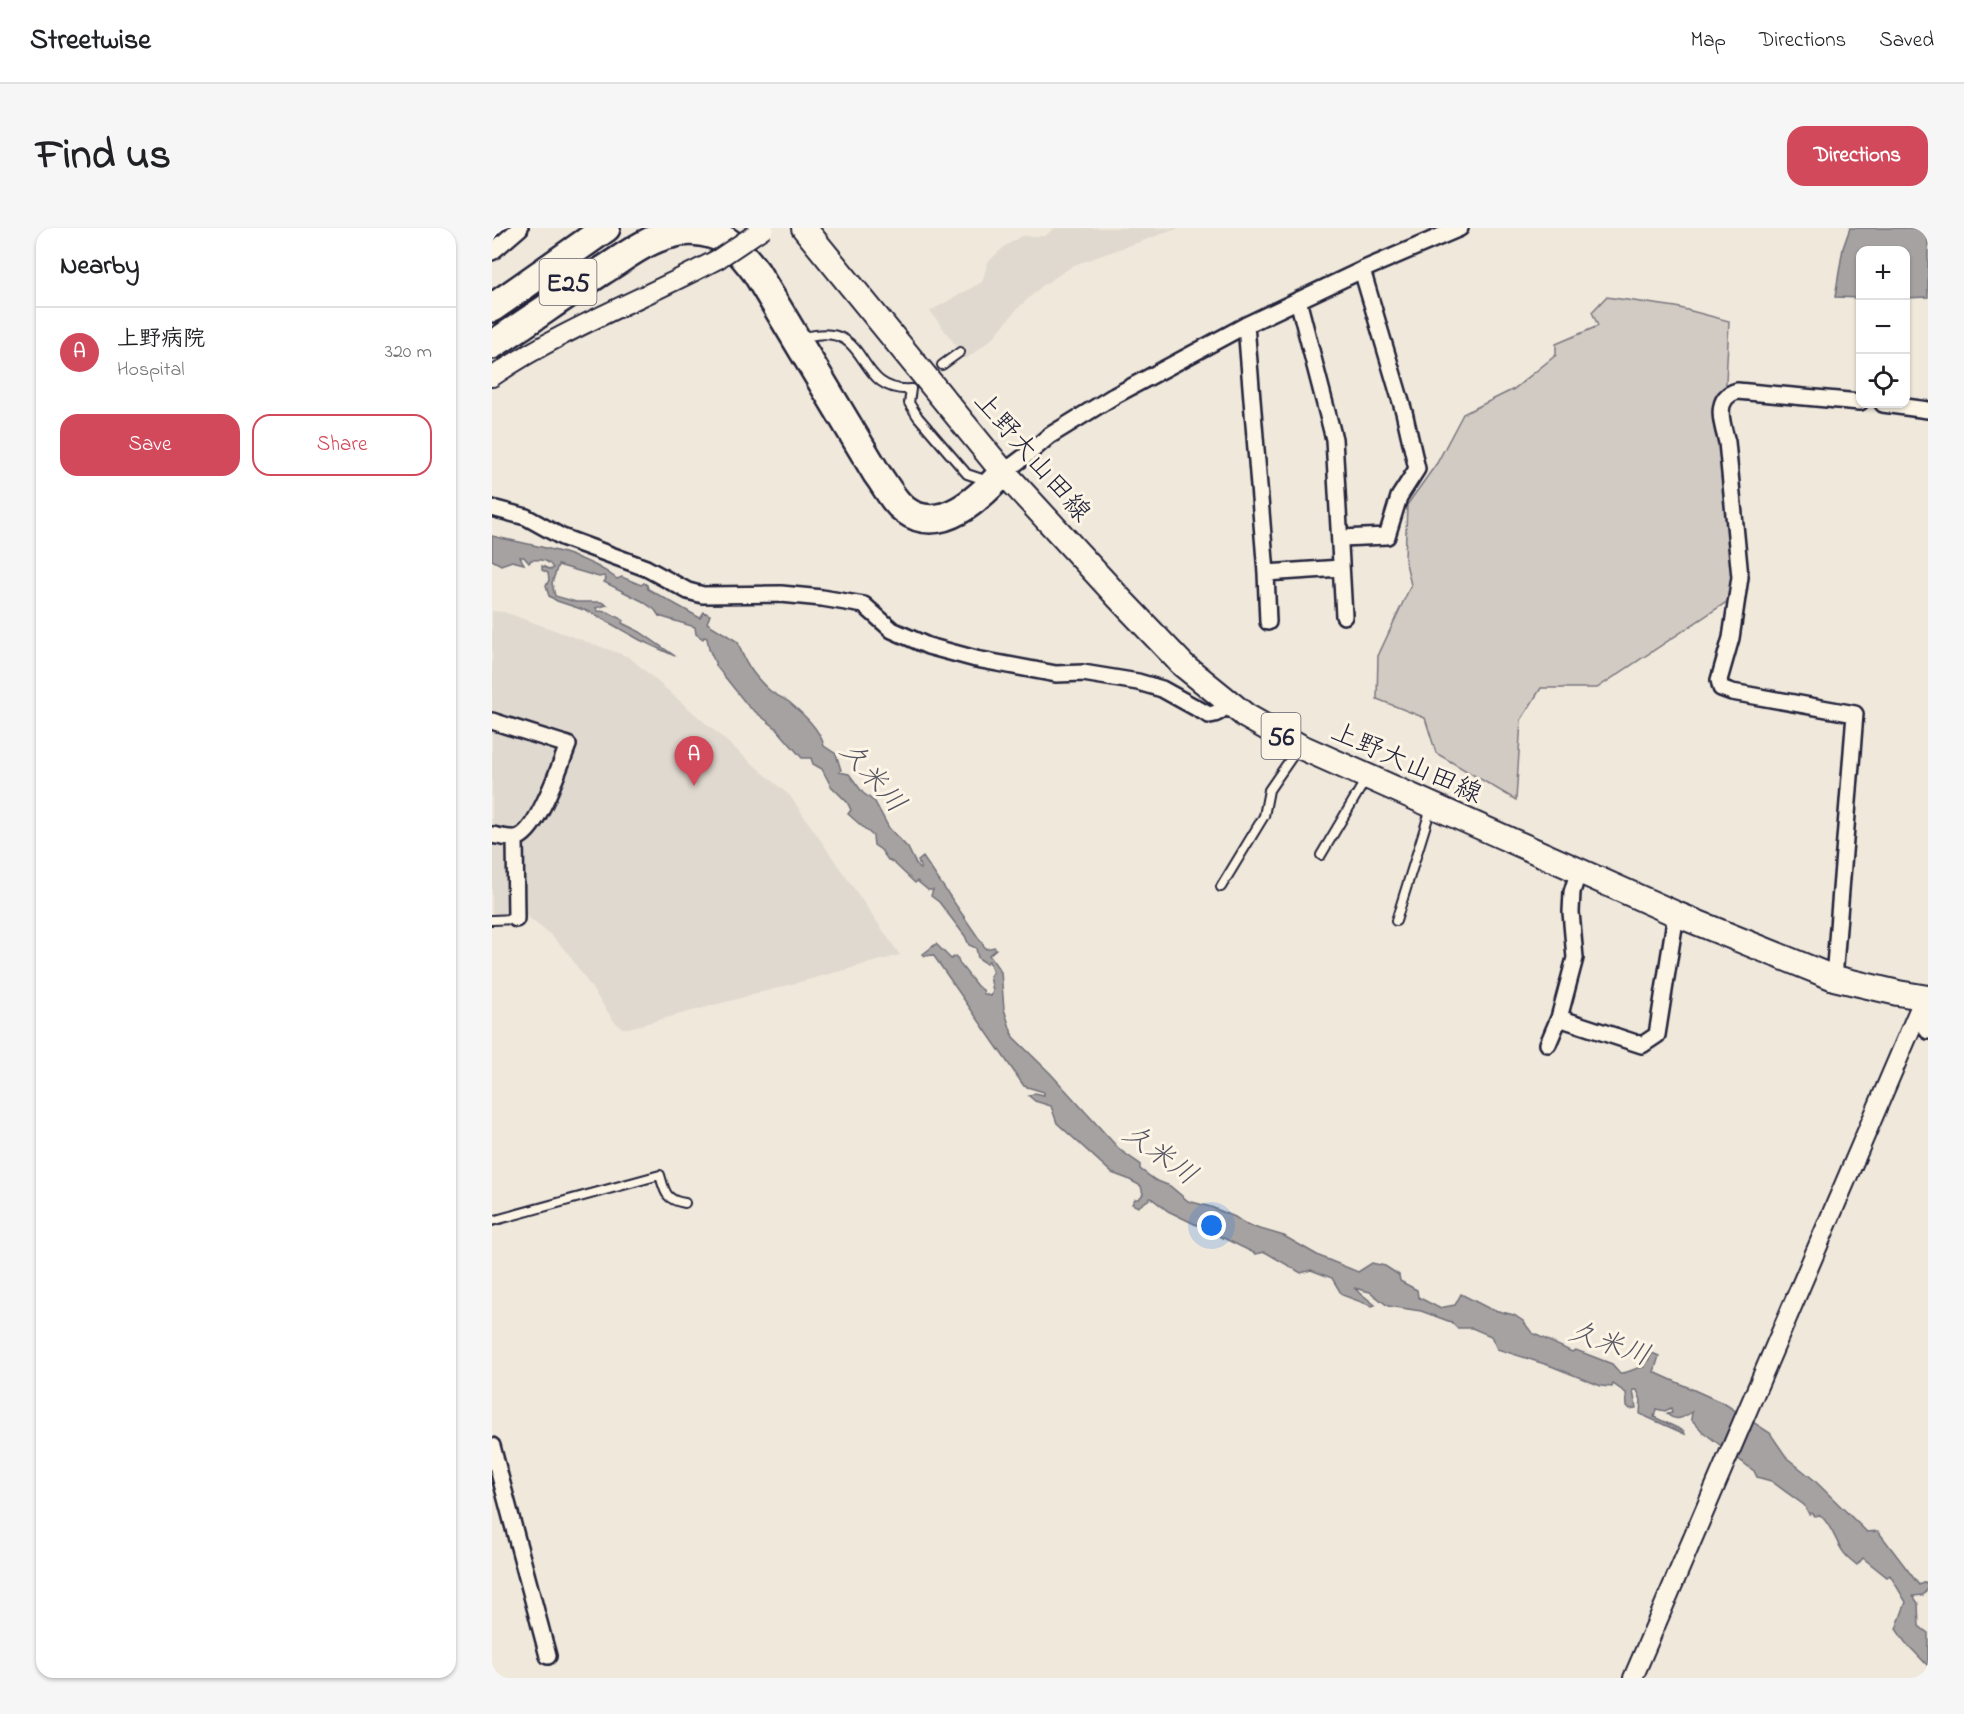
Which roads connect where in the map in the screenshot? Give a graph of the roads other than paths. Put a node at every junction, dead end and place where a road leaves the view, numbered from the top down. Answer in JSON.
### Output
{"nodes":[{"id":1,"x":520,"y":228,"type":"edge"},
{"id":2,"x":576,"y":228,"type":"edge"},
{"id":3,"x":606,"y":228,"type":"edge"},
{"id":4,"x":642,"y":228,"type":"edge"},
{"id":5,"x":751,"y":228,"type":"edge"},
{"id":6,"x":764,"y":228,"type":"edge"},
{"id":7,"x":804,"y":228,"type":"edge"},
{"id":8,"x":1460,"y":228,"type":"edge"},
{"id":9,"x":674,"y":231,"type":"edge"},
{"id":10,"x":492,"y":252,"type":"edge"},
{"id":11,"x":1362,"y":270,"type":"junction"},
{"id":12,"x":492,"y":291,"type":"edge"},
{"id":13,"x":1298,"y":300,"type":"junction"},
{"id":14,"x":492,"y":308,"type":"edge"},
{"id":15,"x":1246,"y":325,"type":"junction"},
{"id":16,"x":492,"y":335,"type":"edge"},
{"id":17,"x":809,"y":336,"type":"junction"},
{"id":18,"x":492,"y":345,"type":"edge"},
{"id":19,"x":960,"y":352,"type":"dead end"},
{"id":20,"x":942,"y":365,"type":"dead end"},
{"id":21,"x":492,"y":377,"type":"edge"},
{"id":22,"x":1856,"y":402,"type":"edge"},
{"id":23,"x":1910,"y":408,"type":"edge"},
{"id":24,"x":1928,"y":410,"type":"edge"},
{"id":25,"x":995,"y":473,"type":"junction"},
{"id":26,"x":492,"y":508,"type":"edge"},
{"id":27,"x":1341,"y":538,"type":"junction"},
{"id":28,"x":1341,"y":568,"type":"junction"},
{"id":29,"x":1266,"y":573,"type":"junction"},
{"id":30,"x":1344,"y":616,"type":"dead end"},
{"id":31,"x":1268,"y":622,"type":"dead end"},
{"id":32,"x":1228,"y":702,"type":"junction"},
{"id":33,"x":492,"y":721,"type":"edge"},
{"id":34,"x":1299,"y":746,"type":"junction"},
{"id":35,"x":1367,"y":777,"type":"junction"},
{"id":36,"x":1432,"y":806,"type":"junction"},
{"id":37,"x":492,"y":835,"type":"edge"},
{"id":38,"x":515,"y":838,"type":"junction"},
{"id":39,"x":1321,"y":855,"type":"dead end"},
{"id":40,"x":1579,"y":870,"type":"junction"},
{"id":41,"x":1221,"y":887,"type":"dead end"},
{"id":42,"x":1676,"y":914,"type":"junction"},
{"id":43,"x":516,"y":919,"type":"joint"},
{"id":44,"x":492,"y":920,"type":"edge"},
{"id":45,"x":1396,"y":921,"type":"dead end"},
{"id":46,"x":1834,"y":978,"type":"junction"},
{"id":47,"x":1926,"y":998,"type":"edge"},
{"id":48,"x":1559,"y":1018,"type":"junction"},
{"id":49,"x":1928,"y":1031,"type":"edge"},
{"id":50,"x":1548,"y":1044,"type":"dead end"},
{"id":51,"x":685,"y":1203,"type":"dead end"},
{"id":52,"x":492,"y":1221,"type":"edge"},
{"id":53,"x":492,"y":1446,"type":"edge"},
{"id":54,"x":548,"y":1656,"type":"dead end"},
{"id":55,"x":1633,"y":1678,"type":"edge"}],
"edges":[{"from":1,"to":10,"type":"street"},
{"from":2,"to":12,"type":"highway"},
{"from":3,"to":14,"type":"highway","number":"E25"},
{"from":4,"to":16,"type":"highway","number":"E25"},
{"from":5,"to":17,"type":"highway"},
{"from":6,"to":21,"type":"street","bridge":true},
{"from":7,"to":25,"type":"main road","name":"上野大山田線","number":"56"},
{"from":8,"to":11,"type":"street"},
{"from":9,"to":18,"type":"highway"},
{"from":9,"to":25,"type":"highway"},
{"from":11,"to":13,"type":"street"},
{"from":11,"to":27,"type":"street"},
{"from":13,"to":15,"type":"street"},
{"from":13,"to":27,"type":"street"},
{"from":15,"to":25,"type":"street"},
{"from":15,"to":29,"type":"street"},
{"from":17,"to":25,"type":"lane"},
{"from":17,"to":25,"type":"highway"},
{"from":19,"to":20,"type":"lane"},
{"from":22,"to":46,"type":"street"},
{"from":23,"to":24,"type":"street"},
{"from":25,"to":32,"type":"main road","name":"上野大山田線","number":"56"},
{"from":26,"to":32,"type":"street"},
{"from":27,"to":28,"type":"street"},
{"from":28,"to":29,"type":"street"},
{"from":28,"to":30,"type":"street"},
{"from":29,"to":31,"type":"street"},
{"from":32,"to":34,"type":"main road","name":"上野大山田線","number":"56"},
{"from":33,"to":38,"type":"street"},
{"from":34,"to":35,"type":"main road","name":"上野大山田線","number":"56"},
{"from":34,"to":41,"type":"lane"},
{"from":35,"to":36,"type":"main road","name":"上野大山田線","number":"56"},
{"from":35,"to":39,"type":"lane"},
{"from":36,"to":40,"type":"main road","name":"上野大山田線","number":"56"},
{"from":36,"to":45,"type":"lane"},
{"from":37,"to":38,"type":"street"},
{"from":38,"to":43,"type":"street"},
{"from":40,"to":42,"type":"main road","name":"上野大山田線","number":"56"},
{"from":40,"to":48,"type":"street"},
{"from":42,"to":46,"type":"main road","name":"上野大山田線","number":"56"},
{"from":42,"to":48,"type":"street"},
{"from":43,"to":44,"type":"lane"},
{"from":46,"to":47,"type":"main road","name":"上野大山田線","number":"56"},
{"from":47,"to":49,"type":"street"},
{"from":47,"to":55,"type":"street"},
{"from":48,"to":50,"type":"street"},
{"from":51,"to":52,"type":"lane"},
{"from":53,"to":54,"type":"street"}]}
